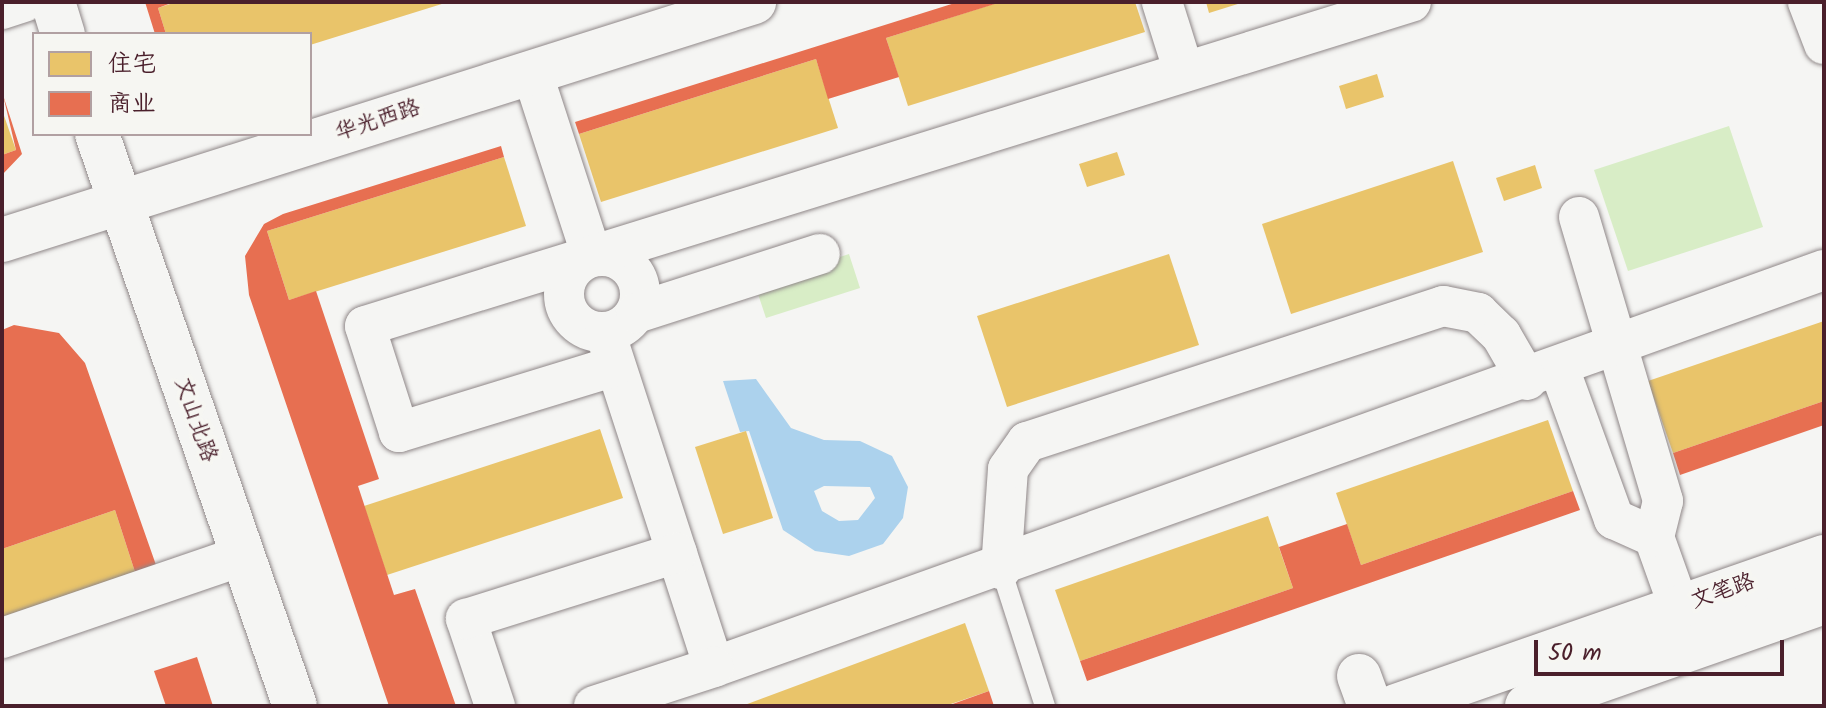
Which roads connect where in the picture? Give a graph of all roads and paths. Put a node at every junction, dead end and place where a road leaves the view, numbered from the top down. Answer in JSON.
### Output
{"nodes":[{"id":1,"x":24,"y":2,"type":"edge"},
{"id":2,"x":53,"y":2,"type":"edge"},
{"id":3,"x":1162,"y":2,"type":"edge"},
{"id":4,"x":1411,"y":2,"type":"edge"},
{"id":5,"x":1808,"y":2,"type":"edge"},
{"id":6,"x":748,"y":3,"type":"edge"},
{"id":7,"x":2,"y":9,"type":"edge"},
{"id":8,"x":62,"y":32,"type":"edge"},
{"id":9,"x":1824,"y":44,"type":"edge"},
{"id":10,"x":532,"y":72,"type":"junction"},
{"id":11,"x":1184,"y":72,"type":"junction"},
{"id":12,"x":98,"y":136,"type":"edge"},
{"id":13,"x":120,"y":203,"type":"junction"},
{"id":14,"x":1579,"y":217,"type":"dead end"},
{"id":15,"x":2,"y":240,"type":"edge"},
{"id":16,"x":820,"y":254,"type":"dead end"},
{"id":17,"x":592,"y":257,"type":"junction"},
{"id":18,"x":1824,"y":270,"type":"edge"},
{"id":19,"x":618,"y":337,"type":"junction"},
{"id":20,"x":1621,"y":345,"type":"junction"},
{"id":21,"x":1543,"y":374,"type":"junction"},
{"id":22,"x":1654,"y":537,"type":"junction"},
{"id":23,"x":677,"y":553,"type":"junction"},
{"id":24,"x":242,"y":556,"type":"junction"},
{"id":25,"x":1824,"y":557,"type":"edge"},
{"id":26,"x":1001,"y":569,"type":"junction"},
{"id":27,"x":1824,"y":602,"type":"edge"},
{"id":28,"x":1679,"y":607,"type":"junction"},
{"id":29,"x":2,"y":638,"type":"edge"},
{"id":30,"x":714,"y":667,"type":"junction"},
{"id":31,"x":295,"y":706,"type":"edge"},
{"id":32,"x":495,"y":706,"type":"edge"},
{"id":33,"x":594,"y":706,"type":"edge"},
{"id":34,"x":1045,"y":706,"type":"edge"},
{"id":35,"x":1396,"y":706,"type":"edge"},
{"id":36,"x":1527,"y":706,"type":"edge"}],
"edges":[{"from":1,"to":7,"type":"street"},
{"from":2,"to":8,"type":"main road"},
{"from":3,"to":11,"type":"street"},
{"from":4,"to":11,"type":"street"},
{"from":5,"to":9,"type":"street"},
{"from":6,"to":10,"type":"main road","name":"华光西路"},
{"from":10,"to":13,"type":"main road","name":"华光西路"},
{"from":10,"to":17,"type":"street"},
{"from":11,"to":17,"type":"street"},
{"from":12,"to":13,"type":"main road","name":"文山北路"},
{"from":13,"to":15,"type":"main road","name":"华光西路"},
{"from":13,"to":24,"type":"main road","name":"文山北路"},
{"from":14,"to":20,"type":"street"},
{"from":16,"to":19,"type":"street"},
{"from":17,"to":19,"type":"street"},
{"from":17,"to":19,"type":"street"},
{"from":17,"to":19,"type":"street"},
{"from":18,"to":20,"type":"street"},
{"from":19,"to":23,"type":"street"},
{"from":20,"to":21,"type":"street"},
{"from":20,"to":22,"type":"street"},
{"from":21,"to":22,"type":"street"},
{"from":21,"to":26,"type":"street"},
{"from":21,"to":26,"type":"street"},
{"from":22,"to":28,"type":"street"},
{"from":23,"to":30,"type":"street"},
{"from":23,"to":32,"type":"street"},
{"from":24,"to":29,"type":"street"},
{"from":24,"to":31,"type":"main road","name":"文山北路"},
{"from":25,"to":28,"type":"main road","name":"文笔路"},
{"from":26,"to":30,"type":"street"},
{"from":26,"to":34,"type":"lane"},
{"from":27,"to":36,"type":"main road","name":"文笔路"},
{"from":28,"to":35,"type":"main road","name":"文笔路"},
{"from":30,"to":33,"type":"street"}]}
